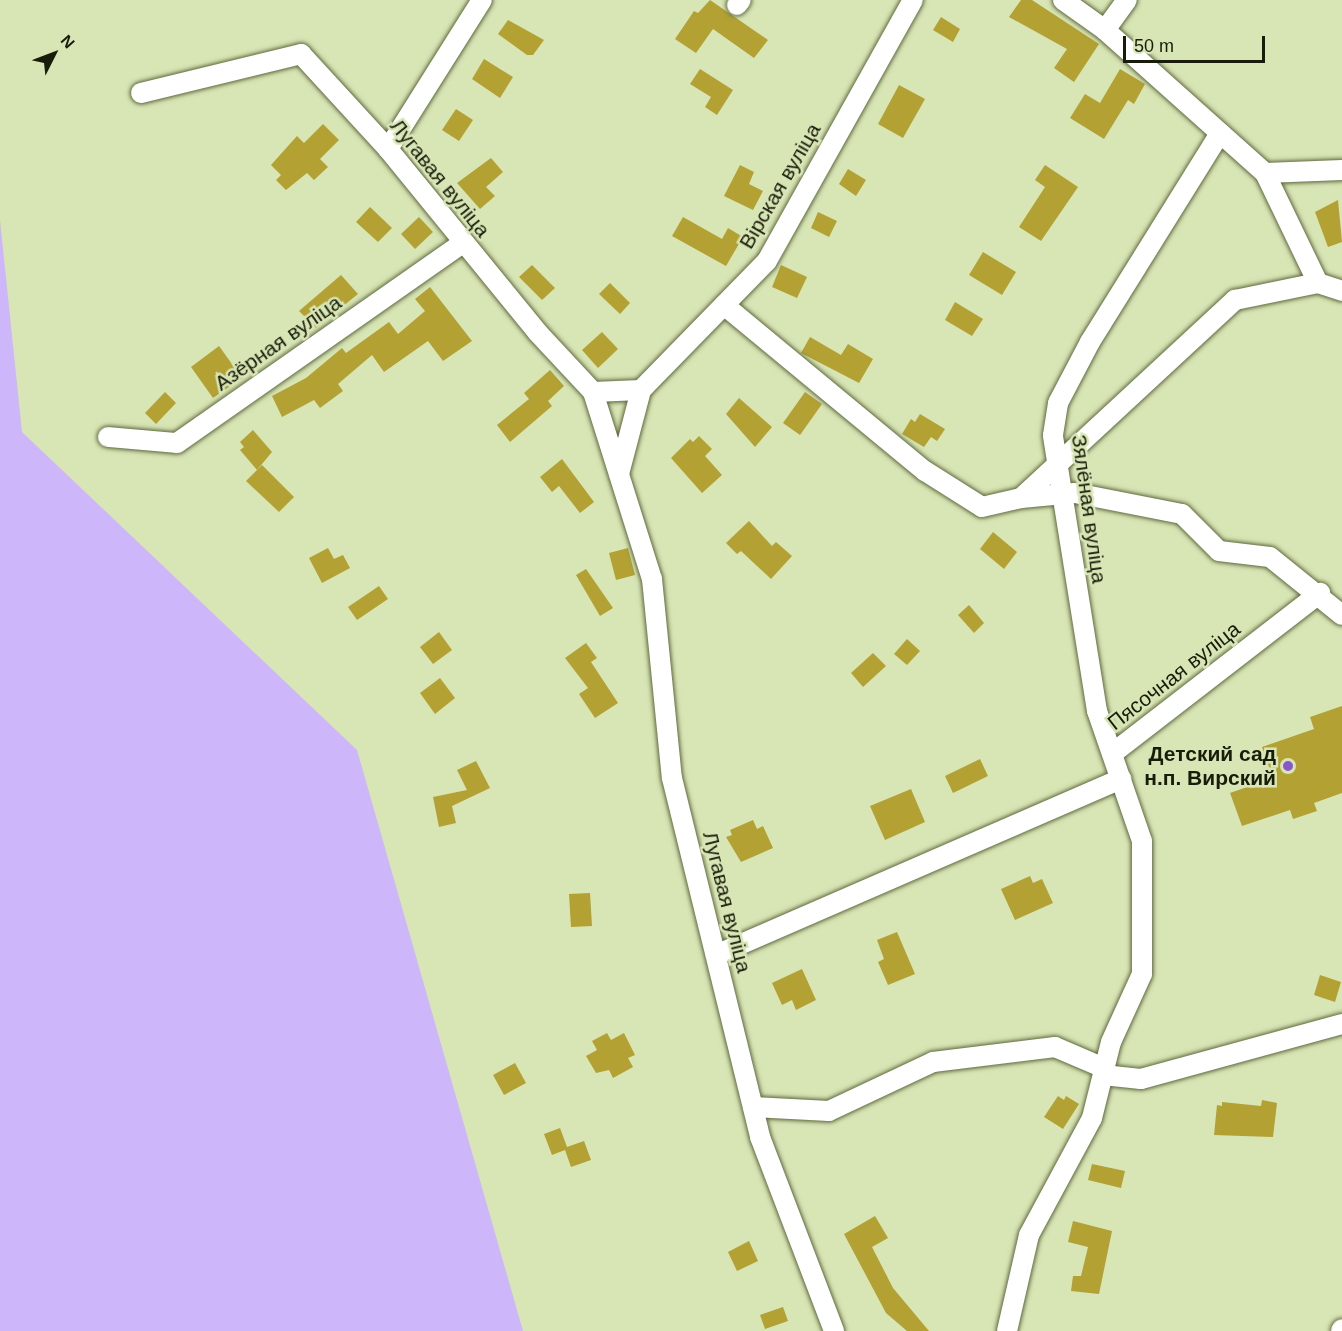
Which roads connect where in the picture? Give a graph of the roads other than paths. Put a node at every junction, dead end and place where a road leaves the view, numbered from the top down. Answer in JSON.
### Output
{"nodes":[{"id":1,"x":482,"y":0,"type":"edge"},
{"id":2,"x":913,"y":0,"type":"edge"},
{"id":3,"x":1063,"y":0,"type":"edge"},
{"id":4,"x":1127,"y":0,"type":"edge"},
{"id":5,"x":1105,"y":30,"type":"junction"},
{"id":6,"x":141,"y":93,"type":"dead end"},
{"id":7,"x":1220,"y":133,"type":"junction"},
{"id":8,"x":388,"y":149,"type":"junction"},
{"id":9,"x":1342,"y":170,"type":"edge"},
{"id":10,"x":1265,"y":173,"type":"junction"},
{"id":11,"x":463,"y":243,"type":"junction"},
{"id":12,"x":1318,"y":283,"type":"junction"},
{"id":13,"x":1342,"y":291,"type":"edge"},
{"id":14,"x":724,"y":305,"type":"junction"},
{"id":15,"x":641,"y":390,"type":"junction"},
{"id":16,"x":593,"y":392,"type":"junction"},
{"id":17,"x":108,"y":437,"type":"dead end"},
{"id":18,"x":1058,"y":464,"type":"junction"},
{"id":19,"x":619,"y":474,"type":"junction"},
{"id":20,"x":1062,"y":494,"type":"junction"},
{"id":21,"x":1021,"y":498,"type":"junction"},
{"id":22,"x":1320,"y":593,"type":"junction"},
{"id":23,"x":1342,"y":615,"type":"edge"},
{"id":24,"x":1113,"y":753,"type":"junction"},
{"id":25,"x":1121,"y":779,"type":"junction"},
{"id":26,"x":716,"y":955,"type":"junction"},
{"id":27,"x":1342,"y":1024,"type":"edge"},
{"id":28,"x":1103,"y":1071,"type":"junction"},
{"id":29,"x":753,"y":1107,"type":"junction"},
{"id":30,"x":834,"y":1331,"type":"edge"},
{"id":31,"x":1007,"y":1331,"type":"edge"}],
"edges":[{"from":1,"to":8,"type":"street"},
{"from":2,"to":14,"type":"street","name":"Вірская вуліца"},
{"from":3,"to":5,"type":"street"},
{"from":4,"to":5,"type":"street"},
{"from":5,"to":7,"type":"street"},
{"from":6,"to":8,"type":"street","name":"Лугавая вуліца"},
{"from":7,"to":10,"type":"street"},
{"from":7,"to":18,"type":"street","name":"Зялёная вуліца"},
{"from":8,"to":11,"type":"street","name":"Лугавая вуліца"},
{"from":9,"to":10,"type":"street"},
{"from":10,"to":12,"type":"street"},
{"from":11,"to":16,"type":"street","name":"Лугавая вуліца"},
{"from":11,"to":17,"type":"street","name":"Азёрная вуліца"},
{"from":12,"to":13,"type":"street"},
{"from":12,"to":18,"type":"street"},
{"from":14,"to":15,"type":"street","name":"Вірская вуліца"},
{"from":14,"to":21,"type":"street"},
{"from":15,"to":16,"type":"street"},
{"from":15,"to":19,"type":"street"},
{"from":16,"to":19,"type":"street","name":"Лугавая вуліца"},
{"from":18,"to":20,"type":"street","name":"Зялёная вуліца"},
{"from":18,"to":21,"type":"street"},
{"from":19,"to":26,"type":"street","name":"Лугавая вуліца"},
{"from":20,"to":21,"type":"street"},
{"from":20,"to":22,"type":"street"},
{"from":20,"to":24,"type":"street","name":"Зялёная вуліца"},
{"from":22,"to":23,"type":"street"},
{"from":22,"to":24,"type":"street","name":"Пясочная вуліца"},
{"from":24,"to":25,"type":"street","name":"Пясочная вуліца"},
{"from":25,"to":26,"type":"street"},
{"from":25,"to":28,"type":"street","name":"Пясочная вуліца"},
{"from":26,"to":29,"type":"street","name":"Лугавая вуліца"},
{"from":27,"to":28,"type":"street"},
{"from":28,"to":29,"type":"street"},
{"from":28,"to":31,"type":"street","name":"Пясочная вуліца"},
{"from":29,"to":30,"type":"street","name":"Лугавая вуліца"}]}
